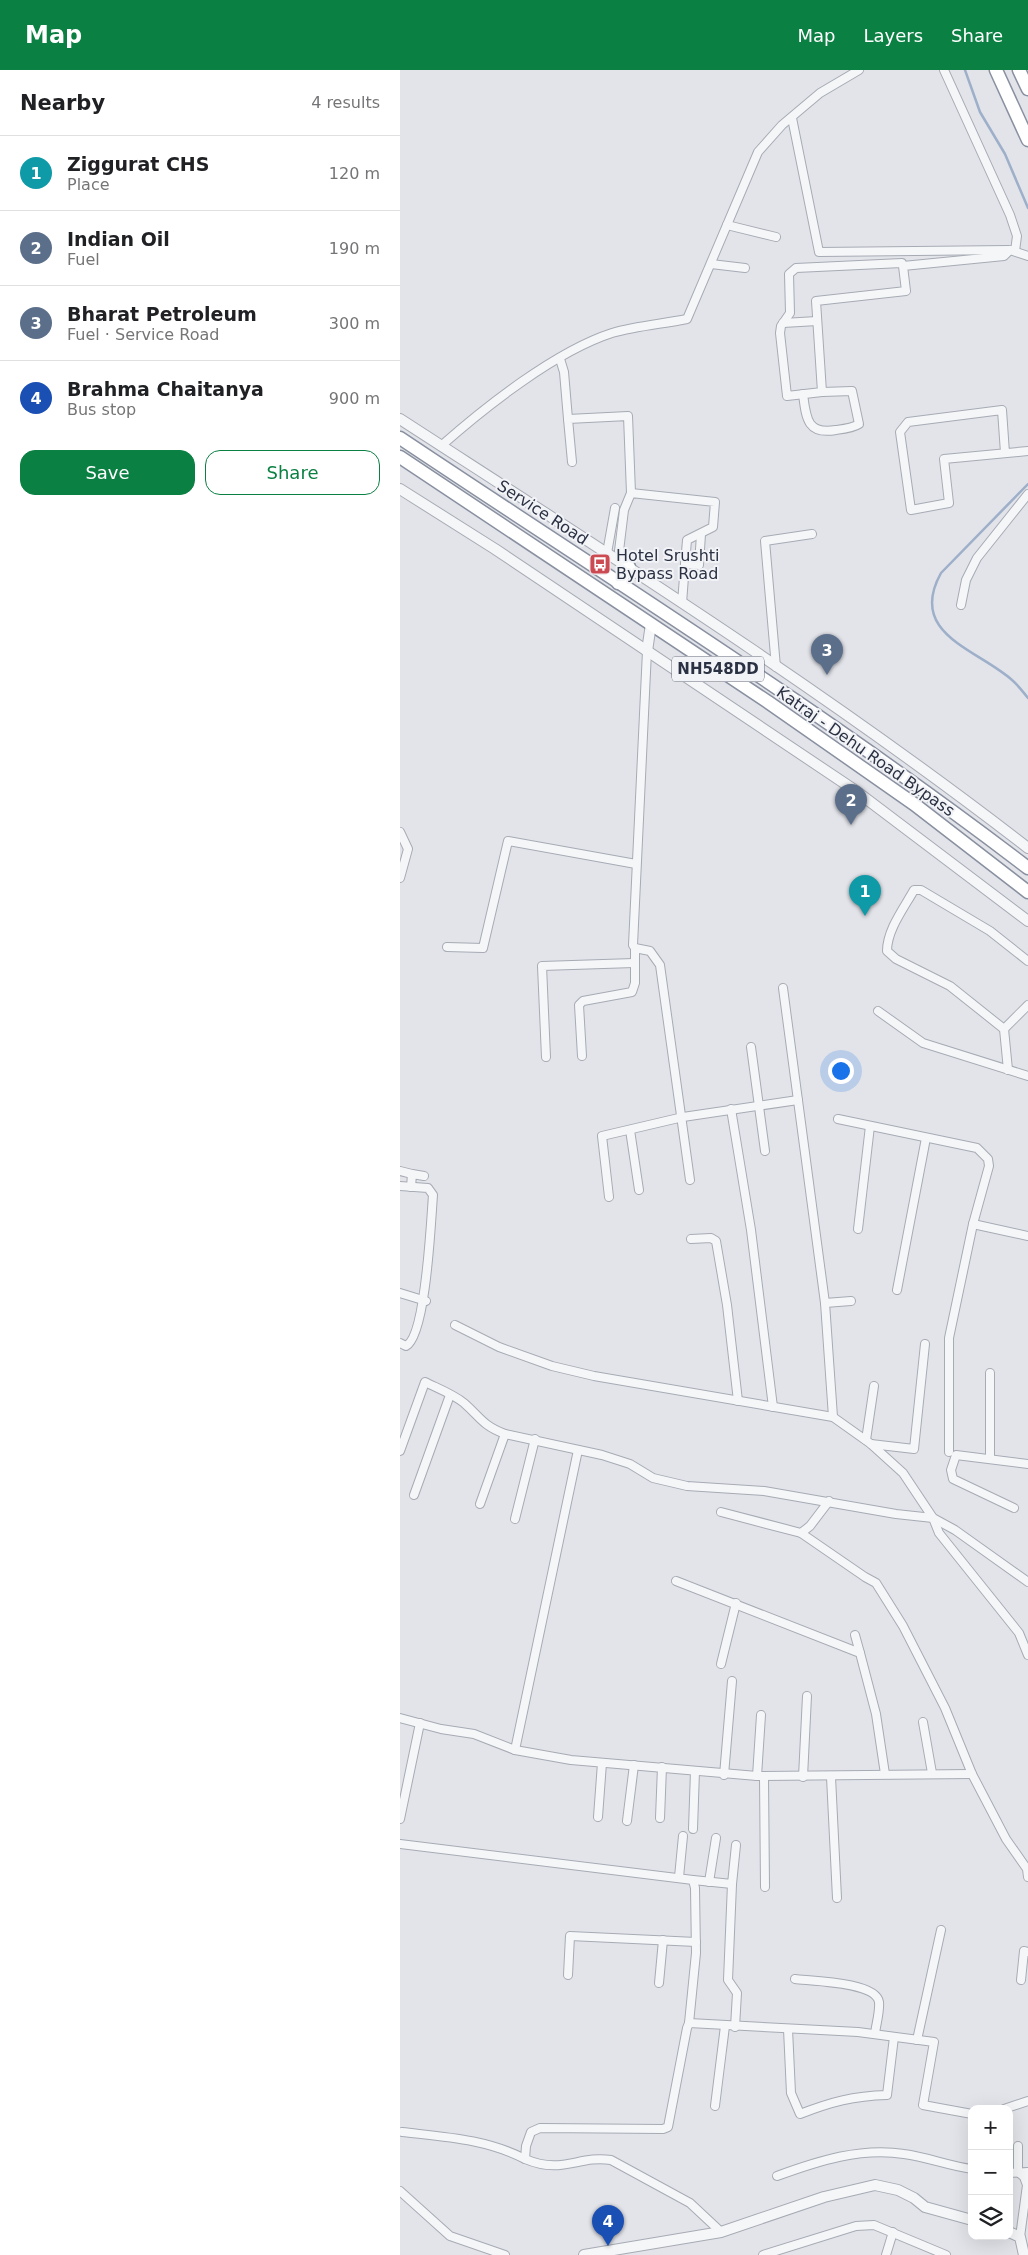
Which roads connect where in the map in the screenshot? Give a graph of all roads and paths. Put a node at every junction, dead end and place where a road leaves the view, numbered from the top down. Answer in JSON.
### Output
{"nodes":[{"id":1,"x":859,"y":70,"type":"edge"},
{"id":2,"x":944,"y":70,"type":"edge"},
{"id":3,"x":996,"y":70,"type":"edge"},
{"id":4,"x":1019,"y":70,"type":"edge"},
{"id":5,"x":1028,"y":89,"type":"edge"},
{"id":6,"x":792,"y":118,"type":"junction"},
{"id":7,"x":1028,"y":140,"type":"edge"},
{"id":8,"x":727,"y":225,"type":"junction"},
{"id":9,"x":776,"y":237,"type":"dead end"},
{"id":10,"x":1012,"y":250,"type":"junction"},
{"id":11,"x":1028,"y":256,"type":"edge"},
{"id":12,"x":711,"y":264,"type":"junction"},
{"id":13,"x":903,"y":266,"type":"junction"},
{"id":14,"x":745,"y":268,"type":"dead end"},
{"id":15,"x":817,"y":321,"type":"junction"},
{"id":16,"x":783,"y":323,"type":"junction"},
{"id":17,"x":560,"y":358,"type":"junction"},
{"id":18,"x":822,"y":392,"type":"junction"},
{"id":19,"x":804,"y":394,"type":"junction"},
{"id":20,"x":400,"y":419,"type":"edge"},
{"id":21,"x":568,"y":419,"type":"junction"},
{"id":22,"x":400,"y":438,"type":"edge"},
{"id":23,"x":441,"y":446,"type":"junction"},
{"id":24,"x":1028,"y":451,"type":"edge"},
{"id":25,"x":1005,"y":453,"type":"junction"},
{"id":26,"x":400,"y":457,"type":"edge"},
{"id":27,"x":572,"y":462,"type":"dead end"},
{"id":28,"x":400,"y":489,"type":"edge"},
{"id":29,"x":631,"y":493,"type":"junction"},
{"id":30,"x":1028,"y":494,"type":"edge"},
{"id":31,"x":615,"y":508,"type":"dead end"},
{"id":32,"x":701,"y":534,"type":"junction"},
{"id":33,"x":812,"y":534,"type":"dead end"},
{"id":34,"x":607,"y":553,"type":"junction"},
{"id":35,"x":685,"y":564,"type":"junction"},
{"id":36,"x":627,"y":566,"type":"junction"},
{"id":37,"x":618,"y":583,"type":"junction"},
{"id":38,"x":682,"y":603,"type":"junction"},
{"id":39,"x":961,"y":604,"type":"dead end"},
{"id":40,"x":651,"y":624,"type":"junction"},
{"id":41,"x":646,"y":651,"type":"junction"},
{"id":42,"x":776,"y":667,"type":"junction"},
{"id":43,"x":400,"y":832,"type":"edge"},
{"id":44,"x":1028,"y":848,"type":"edge"},
{"id":45,"x":636,"y":864,"type":"junction"},
{"id":46,"x":1028,"y":868,"type":"edge"},
{"id":47,"x":400,"y":878,"type":"edge"},
{"id":48,"x":1028,"y":892,"type":"edge"},
{"id":49,"x":1028,"y":921,"type":"edge"},
{"id":50,"x":446,"y":947,"type":"dead end"},
{"id":51,"x":635,"y":948,"type":"junction"},
{"id":52,"x":1028,"y":961,"type":"edge"},
{"id":53,"x":634,"y":963,"type":"junction"},
{"id":54,"x":783,"y":988,"type":"dead end"},
{"id":55,"x":1028,"y":1005,"type":"edge"},
{"id":56,"x":878,"y":1011,"type":"dead end"},
{"id":57,"x":1004,"y":1029,"type":"junction"},
{"id":58,"x":751,"y":1047,"type":"dead end"},
{"id":59,"x":582,"y":1056,"type":"dead end"},
{"id":60,"x":546,"y":1057,"type":"dead end"},
{"id":61,"x":1008,"y":1070,"type":"junction"},
{"id":62,"x":1028,"y":1076,"type":"edge"},
{"id":63,"x":798,"y":1100,"type":"junction"},
{"id":64,"x":758,"y":1106,"type":"junction"},
{"id":65,"x":731,"y":1109,"type":"junction"},
{"id":66,"x":683,"y":1118,"type":"junction"},
{"id":67,"x":838,"y":1119,"type":"dead end"},
{"id":68,"x":870,"y":1126,"type":"junction"},
{"id":69,"x":630,"y":1130,"type":"junction"},
{"id":70,"x":926,"y":1138,"type":"junction"},
{"id":71,"x":765,"y":1152,"type":"dead end"},
{"id":72,"x":400,"y":1171,"type":"edge"},
{"id":73,"x":412,"y":1174,"type":"junction"},
{"id":74,"x":424,"y":1176,"type":"dead end"},
{"id":75,"x":690,"y":1180,"type":"dead end"},
{"id":76,"x":400,"y":1186,"type":"edge"},
{"id":77,"x":410,"y":1187,"type":"junction"},
{"id":78,"x":639,"y":1190,"type":"dead end"},
{"id":79,"x":609,"y":1197,"type":"dead end"},
{"id":80,"x":973,"y":1224,"type":"junction"},
{"id":81,"x":858,"y":1229,"type":"dead end"},
{"id":82,"x":1028,"y":1236,"type":"edge"},
{"id":83,"x":691,"y":1239,"type":"dead end"},
{"id":84,"x":897,"y":1290,"type":"dead end"},
{"id":85,"x":400,"y":1293,"type":"edge"},
{"id":86,"x":426,"y":1301,"type":"junction"},
{"id":87,"x":851,"y":1301,"type":"dead end"},
{"id":88,"x":825,"y":1303,"type":"junction"},
{"id":89,"x":455,"y":1325,"type":"dead end"},
{"id":90,"x":400,"y":1343,"type":"edge"},
{"id":91,"x":926,"y":1344,"type":"dead end"},
{"id":92,"x":990,"y":1373,"type":"dead end"},
{"id":93,"x":874,"y":1386,"type":"dead end"},
{"id":94,"x":450,"y":1396,"type":"junction"},
{"id":95,"x":738,"y":1401,"type":"junction"},
{"id":96,"x":773,"y":1407,"type":"junction"},
{"id":97,"x":833,"y":1417,"type":"junction"},
{"id":98,"x":505,"y":1434,"type":"junction"},
{"id":99,"x":535,"y":1438,"type":"junction"},
{"id":100,"x":869,"y":1442,"type":"junction"},
{"id":101,"x":578,"y":1450,"type":"junction"},
{"id":102,"x":400,"y":1451,"type":"edge"},
{"id":103,"x":949,"y":1452,"type":"dead end"},
{"id":104,"x":990,"y":1459,"type":"junction"},
{"id":105,"x":1028,"y":1464,"type":"edge"},
{"id":106,"x":414,"y":1495,"type":"dead end"},
{"id":107,"x":829,"y":1501,"type":"junction"},
{"id":108,"x":480,"y":1504,"type":"dead end"},
{"id":109,"x":1014,"y":1508,"type":"dead end"},
{"id":110,"x":721,"y":1512,"type":"dead end"},
{"id":111,"x":933,"y":1518,"type":"junction"},
{"id":112,"x":516,"y":1519,"type":"dead end"},
{"id":113,"x":802,"y":1533,"type":"junction"},
{"id":114,"x":676,"y":1581,"type":"dead end"},
{"id":115,"x":1028,"y":1582,"type":"edge"},
{"id":116,"x":736,"y":1603,"type":"junction"},
{"id":117,"x":855,"y":1635,"type":"dead end"},
{"id":118,"x":860,"y":1653,"type":"junction"},
{"id":119,"x":1028,"y":1655,"type":"edge"},
{"id":120,"x":721,"y":1664,"type":"dead end"},
{"id":121,"x":732,"y":1681,"type":"dead end"},
{"id":122,"x":807,"y":1696,"type":"dead end"},
{"id":123,"x":761,"y":1715,"type":"dead end"},
{"id":124,"x":400,"y":1718,"type":"edge"},
{"id":125,"x":922,"y":1722,"type":"dead end"},
{"id":126,"x":420,"y":1723,"type":"junction"},
{"id":127,"x":515,"y":1750,"type":"junction"},
{"id":128,"x":602,"y":1763,"type":"junction"},
{"id":129,"x":634,"y":1765,"type":"junction"},
{"id":130,"x":662,"y":1767,"type":"junction"},
{"id":131,"x":695,"y":1771,"type":"junction"},
{"id":132,"x":932,"y":1773,"type":"junction"},
{"id":133,"x":885,"y":1774,"type":"junction"},
{"id":134,"x":972,"y":1774,"type":"junction"},
{"id":135,"x":724,"y":1775,"type":"junction"},
{"id":136,"x":760,"y":1776,"type":"junction"},
{"id":137,"x":803,"y":1777,"type":"junction"},
{"id":138,"x":831,"y":1777,"type":"junction"},
{"id":139,"x":598,"y":1818,"type":"dead end"},
{"id":140,"x":660,"y":1818,"type":"dead end"},
{"id":141,"x":400,"y":1820,"type":"edge"},
{"id":142,"x":627,"y":1822,"type":"dead end"},
{"id":143,"x":694,"y":1829,"type":"dead end"},
{"id":144,"x":683,"y":1836,"type":"dead end"},
{"id":145,"x":716,"y":1838,"type":"dead end"},
{"id":146,"x":400,"y":1844,"type":"edge"},
{"id":147,"x":736,"y":1845,"type":"dead end"},
{"id":148,"x":680,"y":1877,"type":"junction"},
{"id":149,"x":1028,"y":1877,"type":"edge"},
{"id":150,"x":693,"y":1880,"type":"junction"},
{"id":151,"x":709,"y":1882,"type":"junction"},
{"id":152,"x":732,"y":1884,"type":"junction"},
{"id":153,"x":765,"y":1887,"type":"dead end"},
{"id":154,"x":837,"y":1898,"type":"dead end"},
{"id":155,"x":940,"y":1930,"type":"dead end"},
{"id":156,"x":663,"y":1940,"type":"junction"},
{"id":157,"x":696,"y":1942,"type":"junction"},
{"id":158,"x":1028,"y":1952,"type":"edge"},
{"id":159,"x":568,"y":1974,"type":"dead end"},
{"id":160,"x":795,"y":1979,"type":"dead end"},
{"id":161,"x":1020,"y":1980,"type":"dead end"},
{"id":162,"x":659,"y":1982,"type":"dead end"},
{"id":163,"x":689,"y":2023,"type":"junction"},
{"id":164,"x":725,"y":2026,"type":"junction"},
{"id":165,"x":734,"y":2027,"type":"junction"},
{"id":166,"x":788,"y":2029,"type":"junction"},
{"id":167,"x":875,"y":2034,"type":"junction"},
{"id":168,"x":894,"y":2037,"type":"junction"},
{"id":169,"x":917,"y":2040,"type":"junction"},
{"id":170,"x":1028,"y":2100,"type":"edge"},
{"id":171,"x":715,"y":2106,"type":"dead end"},
{"id":172,"x":1013,"y":2106,"type":"edge"},
{"id":173,"x":968,"y":2113,"type":"edge"},
{"id":174,"x":402,"y":2132,"type":"dead end"},
{"id":175,"x":1018,"y":2146,"type":"dead end"},
{"id":176,"x":525,"y":2159,"type":"junction"},
{"id":177,"x":968,"y":2169,"type":"edge"},
{"id":178,"x":1018,"y":2172,"type":"junction"},
{"id":179,"x":1028,"y":2172,"type":"edge"},
{"id":180,"x":1013,"y":2173,"type":"edge"},
{"id":181,"x":777,"y":2176,"type":"dead end"},
{"id":182,"x":400,"y":2191,"type":"edge"},
{"id":183,"x":968,"y":2219,"type":"edge"},
{"id":184,"x":721,"y":2232,"type":"junction"},
{"id":185,"x":893,"y":2232,"type":"junction"},
{"id":186,"x":1013,"y":2234,"type":"edge"},
{"id":187,"x":1020,"y":2237,"type":"junction"},
{"id":188,"x":787,"y":2246,"type":"junction"},
{"id":189,"x":620,"y":2253,"type":"edge"},
{"id":190,"x":505,"y":2255,"type":"edge"},
{"id":191,"x":584,"y":2255,"type":"edge"},
{"id":192,"x":763,"y":2255,"type":"edge"},
{"id":193,"x":788,"y":2255,"type":"edge"},
{"id":194,"x":886,"y":2255,"type":"edge"},
{"id":195,"x":946,"y":2255,"type":"edge"},
{"id":196,"x":1024,"y":2255,"type":"edge"}],
"edges":[{"from":1,"to":6,"type":"street"},
{"from":2,"to":10,"type":"street"},
{"from":3,"to":7,"type":"highway"},
{"from":4,"to":5,"type":"highway"},
{"from":6,"to":8,"type":"street"},
{"from":6,"to":10,"type":"street"},
{"from":8,"to":9,"type":"street"},
{"from":8,"to":12,"type":"street"},
{"from":10,"to":11,"type":"street"},
{"from":10,"to":13,"type":"street"},
{"from":12,"to":14,"type":"street"},
{"from":12,"to":17,"type":"street"},
{"from":13,"to":15,"type":"street"},
{"from":13,"to":16,"type":"street"},
{"from":15,"to":16,"type":"street"},
{"from":15,"to":18,"type":"street"},
{"from":16,"to":19,"type":"street"},
{"from":17,"to":21,"type":"street"},
{"from":17,"to":23,"type":"street"},
{"from":18,"to":19,"type":"street"},
{"from":18,"to":19,"type":"street"},
{"from":20,"to":23,"type":"street","name":"Service Road"},
{"from":21,"to":27,"type":"street"},
{"from":21,"to":29,"type":"street"},
{"from":22,"to":37,"type":"highway","name":"Katraj - Dehu Road Bypass","number":"NH548DD"},
{"from":23,"to":34,"type":"street","name":"Service Road"},
{"from":24,"to":25,"type":"street"},
{"from":25,"to":25,"type":"street"},
{"from":26,"to":40,"type":"highway","name":"Katraj - Dehu Road Bypass","number":"NH548DD"},
{"from":28,"to":41,"type":"street"},
{"from":29,"to":32,"type":"street"},
{"from":29,"to":36,"type":"street"},
{"from":30,"to":39,"type":"street"},
{"from":31,"to":34,"type":"street"},
{"from":32,"to":35,"type":"street"},
{"from":32,"to":35,"type":"street"},
{"from":33,"to":42,"type":"street"},
{"from":34,"to":36,"type":"street","name":"Service Road"},
{"from":35,"to":38,"type":"street"},
{"from":36,"to":37,"type":"highway"},
{"from":36,"to":38,"type":"street","name":"Service Road"},
{"from":37,"to":46,"type":"highway","name":"Katraj - Dehu Road Bypass","number":"NH548DD"},
{"from":38,"to":42,"type":"street","name":"Service Road"},
{"from":40,"to":41,"type":"street"},
{"from":40,"to":48,"type":"highway","name":"Katraj - Dehu Road Bypass","number":"NH548DD"},
{"from":41,"to":45,"type":"street"},
{"from":41,"to":49,"type":"street"},
{"from":42,"to":44,"type":"street","name":"Service Road"},
{"from":43,"to":47,"type":"street"},
{"from":45,"to":50,"type":"street"},
{"from":45,"to":51,"type":"street"},
{"from":51,"to":53,"type":"street"},
{"from":51,"to":66,"type":"street"},
{"from":52,"to":57,"type":"street"},
{"from":53,"to":59,"type":"street"},
{"from":53,"to":60,"type":"street"},
{"from":54,"to":63,"type":"street"},
{"from":55,"to":57,"type":"street"},
{"from":56,"to":61,"type":"street"},
{"from":57,"to":61,"type":"street"},
{"from":58,"to":64,"type":"street"},
{"from":61,"to":62,"type":"street"},
{"from":63,"to":64,"type":"street"},
{"from":63,"to":88,"type":"street"},
{"from":64,"to":65,"type":"street"},
{"from":64,"to":71,"type":"street"},
{"from":65,"to":66,"type":"street"},
{"from":65,"to":96,"type":"street"},
{"from":66,"to":69,"type":"street"},
{"from":66,"to":75,"type":"street"},
{"from":67,"to":68,"type":"street"},
{"from":68,"to":70,"type":"street"},
{"from":68,"to":81,"type":"street"},
{"from":69,"to":78,"type":"street"},
{"from":69,"to":79,"type":"street"},
{"from":70,"to":80,"type":"street"},
{"from":70,"to":84,"type":"street"},
{"from":72,"to":73,"type":"street"},
{"from":73,"to":74,"type":"street"},
{"from":73,"to":77,"type":"street"},
{"from":76,"to":77,"type":"street"},
{"from":77,"to":86,"type":"street"},
{"from":80,"to":82,"type":"street"},
{"from":80,"to":103,"type":"street"},
{"from":83,"to":95,"type":"street"},
{"from":85,"to":86,"type":"street"},
{"from":86,"to":90,"type":"street"},
{"from":87,"to":88,"type":"street"},
{"from":88,"to":97,"type":"street"},
{"from":89,"to":95,"type":"street"},
{"from":91,"to":100,"type":"street"},
{"from":92,"to":104,"type":"street"},
{"from":93,"to":100,"type":"street"},
{"from":94,"to":98,"type":"street"},
{"from":94,"to":102,"type":"street"},
{"from":94,"to":106,"type":"street"},
{"from":95,"to":96,"type":"street"},
{"from":96,"to":97,"type":"street"},
{"from":97,"to":100,"type":"street"},
{"from":98,"to":99,"type":"street"},
{"from":98,"to":108,"type":"street"},
{"from":99,"to":101,"type":"street"},
{"from":99,"to":112,"type":"street"},
{"from":100,"to":111,"type":"street"},
{"from":101,"to":107,"type":"street"},
{"from":101,"to":127,"type":"street"},
{"from":104,"to":105,"type":"street"},
{"from":104,"to":109,"type":"street"},
{"from":107,"to":111,"type":"street"},
{"from":107,"to":113,"type":"street"},
{"from":110,"to":113,"type":"street"},
{"from":111,"to":115,"type":"street"},
{"from":111,"to":119,"type":"street"},
{"from":113,"to":134,"type":"street"},
{"from":114,"to":116,"type":"street"},
{"from":116,"to":118,"type":"street"},
{"from":116,"to":120,"type":"street"},
{"from":117,"to":118,"type":"street"},
{"from":118,"to":133,"type":"street"},
{"from":121,"to":135,"type":"street"},
{"from":122,"to":137,"type":"street"},
{"from":123,"to":136,"type":"street"},
{"from":124,"to":126,"type":"street"},
{"from":125,"to":132,"type":"street"},
{"from":126,"to":127,"type":"street"},
{"from":126,"to":141,"type":"street"},
{"from":127,"to":128,"type":"street"},
{"from":128,"to":129,"type":"street"},
{"from":128,"to":139,"type":"street"},
{"from":129,"to":130,"type":"street"},
{"from":129,"to":142,"type":"street"},
{"from":130,"to":131,"type":"street"},
{"from":130,"to":140,"type":"street"},
{"from":131,"to":135,"type":"street"},
{"from":131,"to":143,"type":"street"},
{"from":132,"to":133,"type":"street"},
{"from":132,"to":134,"type":"street"},
{"from":133,"to":138,"type":"street"},
{"from":134,"to":149,"type":"street"},
{"from":135,"to":136,"type":"street"},
{"from":136,"to":137,"type":"street"},
{"from":136,"to":153,"type":"street"},
{"from":137,"to":138,"type":"street"},
{"from":138,"to":154,"type":"street"},
{"from":144,"to":148,"type":"street"},
{"from":145,"to":151,"type":"street"},
{"from":146,"to":148,"type":"street"},
{"from":147,"to":152,"type":"street"},
{"from":148,"to":150,"type":"street"},
{"from":150,"to":151,"type":"street"},
{"from":150,"to":157,"type":"street"},
{"from":151,"to":152,"type":"street"},
{"from":152,"to":165,"type":"street"},
{"from":155,"to":169,"type":"street"},
{"from":156,"to":157,"type":"street"},
{"from":156,"to":159,"type":"street"},
{"from":156,"to":162,"type":"street"},
{"from":157,"to":163,"type":"street"},
{"from":158,"to":161,"type":"street"},
{"from":160,"to":167,"type":"street"},
{"from":163,"to":164,"type":"street"},
{"from":163,"to":176,"type":"street"},
{"from":164,"to":165,"type":"street"},
{"from":164,"to":171,"type":"street"},
{"from":165,"to":166,"type":"street"},
{"from":166,"to":167,"type":"street"},
{"from":166,"to":168,"type":"street"},
{"from":167,"to":168,"type":"street"},
{"from":168,"to":169,"type":"street"},
{"from":169,"to":173,"type":"street"},
{"from":170,"to":172,"type":"street"},
{"from":174,"to":176,"type":"street"},
{"from":175,"to":178,"type":"street"},
{"from":176,"to":184,"type":"street"},
{"from":177,"to":181,"type":"street"},
{"from":178,"to":179,"type":"street"},
{"from":178,"to":180,"type":"street"},
{"from":178,"to":187,"type":"street"},
{"from":182,"to":190,"type":"street"},
{"from":183,"to":184,"type":"street"},
{"from":184,"to":189,"type":"street"},
{"from":185,"to":188,"type":"street"},
{"from":185,"to":194,"type":"street"},
{"from":185,"to":195,"type":"street"},
{"from":186,"to":187,"type":"street"},
{"from":187,"to":196,"type":"street"},
{"from":188,"to":192,"type":"street"},
{"from":188,"to":193,"type":"street"},
{"from":189,"to":191,"type":"street"}]}
